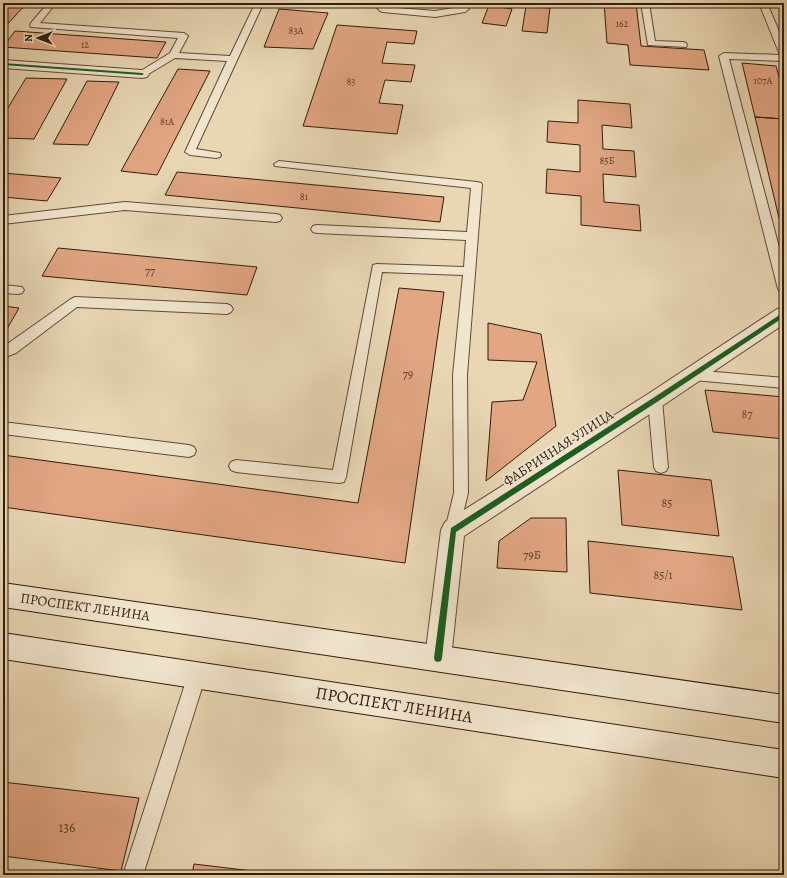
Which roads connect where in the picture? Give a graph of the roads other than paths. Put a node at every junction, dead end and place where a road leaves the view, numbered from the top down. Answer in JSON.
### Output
{"nodes":[{"id":1,"x":52,"y":3,"type":"edge"},
{"id":2,"x":377,"y":3,"type":"edge"},
{"id":3,"x":645,"y":3,"type":"edge"},
{"id":4,"x":763,"y":3,"type":"edge"},
{"id":5,"x":777,"y":3,"type":"edge"},
{"id":6,"x":784,"y":3,"type":"edge"},
{"id":7,"x":258,"y":6,"type":"dead end"},
{"id":8,"x":465,"y":9,"type":"dead end"},
{"id":9,"x":683,"y":45,"type":"dead end"},
{"id":10,"x":784,"y":54,"type":"edge"},
{"id":11,"x":173,"y":55,"type":"junction"},
{"id":12,"x":784,"y":58,"type":"edge"},
{"id":13,"x":233,"y":59,"type":"junction"},
{"id":14,"x":3,"y":64,"type":"edge"},
{"id":15,"x":142,"y":74,"type":"joint"},
{"id":16,"x":216,"y":155,"type":"dead end"},
{"id":17,"x":280,"y":164,"type":"dead end"},
{"id":18,"x":276,"y":218,"type":"dead end"},
{"id":19,"x":3,"y":220,"type":"edge"},
{"id":20,"x":317,"y":229,"type":"dead end"},
{"id":21,"x":473,"y":236,"type":"junction"},
{"id":22,"x":470,"y":271,"type":"junction"},
{"id":23,"x":3,"y":289,"type":"edge"},
{"id":24,"x":784,"y":289,"type":"edge"},
{"id":25,"x":18,"y":290,"type":"dead end"},
{"id":26,"x":227,"y":309,"type":"dead end"},
{"id":27,"x":784,"y":314,"type":"edge"},
{"id":28,"x":3,"y":353,"type":"edge"},
{"id":29,"x":693,"y":375,"type":"junction"},
{"id":30,"x":784,"y":383,"type":"edge"},
{"id":31,"x":655,"y":400,"type":"junction"},
{"id":32,"x":3,"y":428,"type":"edge"},
{"id":33,"x":189,"y":451,"type":"dead end"},
{"id":34,"x":236,"y":466,"type":"dead end"},
{"id":35,"x":661,"y":468,"type":"dead end"},
{"id":36,"x":453,"y":530,"type":"junction"},
{"id":37,"x":3,"y":595,"type":"edge"},
{"id":38,"x":3,"y":646,"type":"edge"},
{"id":39,"x":438,"y":658,"type":"junction"},
{"id":40,"x":197,"y":676,"type":"junction"},
{"id":41,"x":784,"y":709,"type":"edge"},
{"id":42,"x":784,"y":764,"type":"edge"},
{"id":43,"x":133,"y":875,"type":"edge"}],
"edges":[{"from":1,"to":11,"type":"lane"},
{"from":2,"to":8,"type":"lane"},
{"from":3,"to":9,"type":"lane"},
{"from":4,"to":10,"type":"lane"},
{"from":5,"to":6,"type":"main road"},
{"from":7,"to":13,"type":"lane"},
{"from":11,"to":13,"type":"lane"},
{"from":11,"to":15,"type":"lane"},
{"from":12,"to":24,"type":"lane"},
{"from":13,"to":16,"type":"lane"},
{"from":14,"to":15,"type":"main road"},
{"from":17,"to":21,"type":"lane"},
{"from":18,"to":19,"type":"lane"},
{"from":20,"to":21,"type":"lane"},
{"from":21,"to":22,"type":"lane"},
{"from":22,"to":34,"type":"lane"},
{"from":22,"to":36,"type":"lane"},
{"from":23,"to":25,"type":"lane"},
{"from":26,"to":28,"type":"lane"},
{"from":27,"to":29,"type":"main road","name":"ФАБРИЧНАЯ УЛИЦА"},
{"from":29,"to":30,"type":"lane"},
{"from":29,"to":31,"type":"main road","name":"ФАБРИЧНАЯ УЛИЦА"},
{"from":31,"to":35,"type":"lane"},
{"from":31,"to":36,"type":"main road","name":"ФАБРИЧНАЯ УЛИЦА"},
{"from":32,"to":33,"type":"lane"},
{"from":36,"to":39,"type":"main road"},
{"from":37,"to":39,"type":"main road","name":"ПРОСПЕКТ ЛЕНИНА"},
{"from":38,"to":40,"type":"main road","name":"ПРОСПЕКТ ЛЕНИНА"},
{"from":39,"to":41,"type":"main road","name":"ПРОСПЕКТ ЛЕНИНА"},
{"from":40,"to":42,"type":"main road","name":"ПРОСПЕКТ ЛЕНИНА"},
{"from":40,"to":43,"type":"lane"}]}
